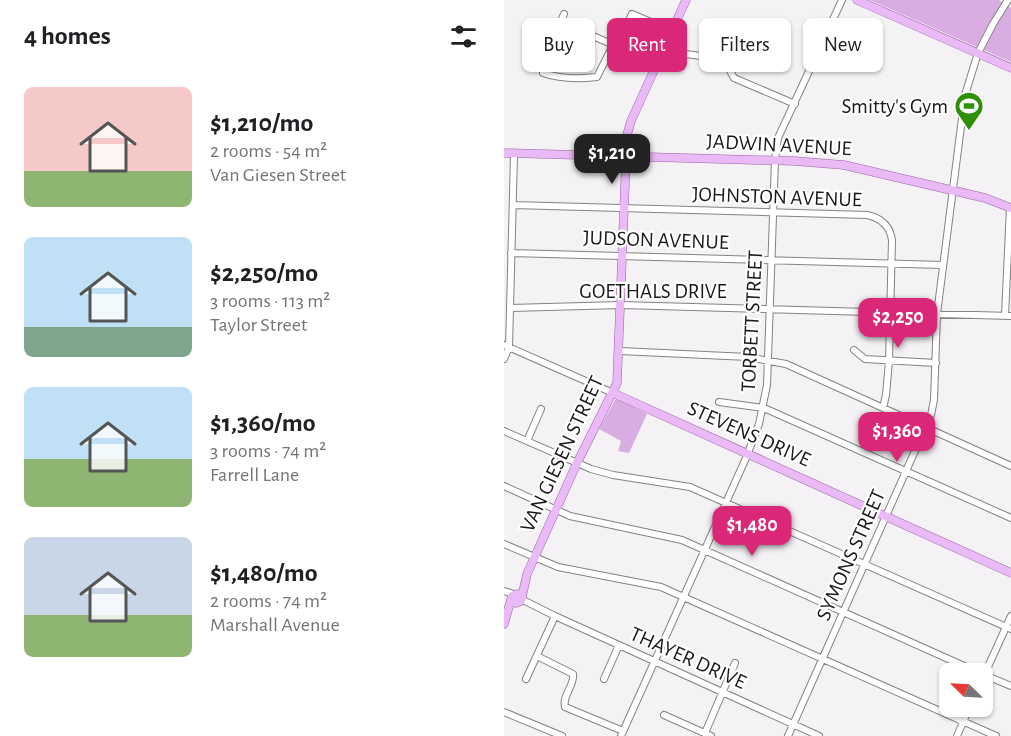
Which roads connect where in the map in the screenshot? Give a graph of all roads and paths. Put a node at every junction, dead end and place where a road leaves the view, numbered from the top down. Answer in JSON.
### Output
{"nodes":[{"id":1,"x":686,"y":0,"type":"edge"},
{"id":2,"x":842,"y":0,"type":"edge"},
{"id":3,"x":857,"y":0,"type":"edge"},
{"id":4,"x":1007,"y":2,"type":"edge"},
{"id":5,"x":564,"y":14,"type":"dead end"},
{"id":6,"x":563,"y":18,"type":"edge"},
{"id":7,"x":678,"y":18,"type":"edge"},
{"id":8,"x":978,"y":53,"type":"junction"},
{"id":9,"x":687,"y":54,"type":"edge"},
{"id":10,"x":607,"y":60,"type":"edge"},
{"id":11,"x":1011,"y":68,"type":"edge"},
{"id":12,"x":543,"y":72,"type":"edge"},
{"id":13,"x":653,"y":72,"type":"edge"},
{"id":14,"x":795,"y":104,"type":"junction"},
{"id":15,"x":504,"y":153,"type":"edge"},
{"id":16,"x":514,"y":154,"type":"junction"},
{"id":17,"x":625,"y":157,"type":"junction"},
{"id":18,"x":775,"y":160,"type":"junction"},
{"id":19,"x":952,"y":190,"type":"junction"},
{"id":20,"x":513,"y":205,"type":"junction"},
{"id":21,"x":1010,"y":207,"type":"edge"},
{"id":22,"x":624,"y":208,"type":"junction"},
{"id":23,"x":774,"y":212,"type":"junction"},
{"id":24,"x":511,"y":253,"type":"junction"},
{"id":25,"x":622,"y":256,"type":"junction"},
{"id":26,"x":772,"y":261,"type":"junction"},
{"id":27,"x":891,"y":264,"type":"junction"},
{"id":28,"x":943,"y":265,"type":"junction"},
{"id":29,"x":621,"y":305,"type":"junction"},
{"id":30,"x":510,"y":308,"type":"junction"},
{"id":31,"x":770,"y":309,"type":"junction"},
{"id":32,"x":890,"y":313,"type":"junction"},
{"id":33,"x":937,"y":314,"type":"junction"},
{"id":34,"x":1008,"y":316,"type":"edge"},
{"id":35,"x":507,"y":346,"type":"edge"},
{"id":36,"x":620,"y":351,"type":"junction"},
{"id":37,"x":854,"y":351,"type":"dead end"},
{"id":38,"x":504,"y":359,"type":"edge"},
{"id":39,"x":769,"y":360,"type":"junction"},
{"id":40,"x":889,"y":361,"type":"junction"},
{"id":41,"x":936,"y":363,"type":"junction"},
{"id":42,"x":613,"y":393,"type":"junction"},
{"id":43,"x":719,"y":402,"type":"dead end"},
{"id":44,"x":764,"y":408,"type":"junction"},
{"id":45,"x":883,"y":408,"type":"junction"},
{"id":46,"x":541,"y":409,"type":"dead end"},
{"id":47,"x":926,"y":427,"type":"junction"},
{"id":48,"x":504,"y":431,"type":"edge"},
{"id":49,"x":527,"y":441,"type":"junction"},
{"id":50,"x":748,"y":453,"type":"junction"},
{"id":51,"x":577,"y":463,"type":"junction"},
{"id":52,"x":1011,"y":466,"type":"edge"},
{"id":53,"x":907,"y":472,"type":"junction"},
{"id":54,"x":504,"y":486,"type":"edge"},
{"id":55,"x":726,"y":502,"type":"junction"},
{"id":56,"x":556,"y":510,"type":"junction"},
{"id":57,"x":887,"y":516,"type":"junction"},
{"id":58,"x":1011,"y":518,"type":"edge"},
{"id":59,"x":504,"y":544,"type":"edge"},
{"id":60,"x":705,"y":549,"type":"junction"},
{"id":61,"x":535,"y":558,"type":"junction"},
{"id":62,"x":866,"y":564,"type":"junction"},
{"id":63,"x":1011,"y":573,"type":"edge"},
{"id":64,"x":504,"y":593,"type":"edge"},
{"id":65,"x":684,"y":596,"type":"junction"},
{"id":66,"x":516,"y":598,"type":"junction"},
{"id":67,"x":844,"y":611,"type":"junction"},
{"id":68,"x":555,"y":616,"type":"junction"},
{"id":69,"x":1011,"y":616,"type":"edge"},
{"id":70,"x":504,"y":625,"type":"edge"},
{"id":71,"x":1009,"y":628,"type":"edge"},
{"id":72,"x":619,"y":645,"type":"junction"},
{"id":73,"x":537,"y":656,"type":"junction"},
{"id":74,"x":823,"y":659,"type":"junction"},
{"id":75,"x":654,"y":662,"type":"junction"},
{"id":76,"x":735,"y":663,"type":"dead end"},
{"id":77,"x":955,"y":663,"type":"edge"},
{"id":78,"x":990,"y":663,"type":"edge"},
{"id":79,"x":526,"y":679,"type":"dead end"},
{"id":80,"x":604,"y":679,"type":"dead end"},
{"id":81,"x":993,"y":680,"type":"edge"},
{"id":82,"x":1011,"y":686,"type":"edge"},
{"id":83,"x":723,"y":693,"type":"junction"},
{"id":84,"x":504,"y":712,"type":"edge"},
{"id":85,"x":664,"y":715,"type":"dead end"},
{"id":86,"x":965,"y":717,"type":"edge"},
{"id":87,"x":963,"y":722,"type":"junction"},
{"id":88,"x":793,"y":724,"type":"junction"},
{"id":89,"x":622,"y":734,"type":"edge"},
{"id":90,"x":708,"y":735,"type":"edge"},
{"id":91,"x":562,"y":736,"type":"edge"},
{"id":92,"x":788,"y":736,"type":"edge"},
{"id":93,"x":819,"y":736,"type":"edge"},
{"id":94,"x":957,"y":736,"type":"edge"},
{"id":95,"x":996,"y":736,"type":"edge"}],
"edges":[{"from":1,"to":7,"type":"main road","name":"VAN GIESEN STREET"},
{"from":2,"to":14,"type":"street","name":"TORBETT STREET"},
{"from":3,"to":8,"type":"main road"},
{"from":4,"to":8,"type":"street","name":"SYMONS STREET"},
{"from":5,"to":6,"type":"street"},
{"from":8,"to":11,"type":"main road"},
{"from":8,"to":19,"type":"street","name":"SYMONS STREET"},
{"from":9,"to":14,"type":"street"},
{"from":10,"to":12,"type":"street"},
{"from":13,"to":17,"type":"main road","name":"VAN GIESEN STREET"},
{"from":14,"to":18,"type":"street","name":"TORBETT STREET"},
{"from":15,"to":16,"type":"main road","name":"JADWIN AVENUE"},
{"from":16,"to":17,"type":"main road","name":"JADWIN AVENUE"},
{"from":16,"to":20,"type":"street"},
{"from":17,"to":18,"type":"main road","name":"JADWIN AVENUE"},
{"from":17,"to":22,"type":"main road","name":"VAN GIESEN STREET"},
{"from":18,"to":19,"type":"main road","name":"JADWIN AVENUE"},
{"from":18,"to":23,"type":"street","name":"TORBETT STREET"},
{"from":19,"to":21,"type":"main road","name":"JADWIN AVENUE"},
{"from":19,"to":28,"type":"street","name":"SYMONS STREET"},
{"from":20,"to":22,"type":"street","name":"JOHNSTON AVENUE"},
{"from":20,"to":24,"type":"street"},
{"from":21,"to":34,"type":"street"},
{"from":22,"to":23,"type":"street","name":"JOHNSTON AVENUE"},
{"from":22,"to":25,"type":"main road","name":"VAN GIESEN STREET"},
{"from":23,"to":26,"type":"street","name":"TORBETT STREET"},
{"from":23,"to":27,"type":"street","name":"JOHNSTON AVENUE"},
{"from":24,"to":25,"type":"street","name":"JUDSON AVENUE"},
{"from":24,"to":30,"type":"street"},
{"from":25,"to":26,"type":"street","name":"JUDSON AVENUE"},
{"from":25,"to":29,"type":"main road","name":"VAN GIESEN STREET"},
{"from":26,"to":27,"type":"street","name":"JUDSON AVENUE"},
{"from":26,"to":31,"type":"street","name":"TORBETT STREET"},
{"from":27,"to":28,"type":"street","name":"JUDSON AVENUE"},
{"from":27,"to":32,"type":"street"},
{"from":28,"to":33,"type":"street","name":"SYMONS STREET"},
{"from":29,"to":30,"type":"street","name":"GOETHALS DRIVE"},
{"from":29,"to":31,"type":"street","name":"GOETHALS DRIVE"},
{"from":29,"to":36,"type":"main road","name":"VAN GIESEN STREET"},
{"from":30,"to":35,"type":"street"},
{"from":31,"to":32,"type":"street","name":"GOETHALS DRIVE"},
{"from":31,"to":39,"type":"street","name":"TORBETT STREET"},
{"from":32,"to":33,"type":"street","name":"GOETHALS DRIVE"},
{"from":32,"to":40,"type":"street"},
{"from":33,"to":34,"type":"street","name":"GOETHALS DRIVE"},
{"from":33,"to":41,"type":"street","name":"SYMONS STREET"},
{"from":35,"to":38,"type":"street"},
{"from":35,"to":42,"type":"street","name":"STEVENS DRIVE"},
{"from":36,"to":39,"type":"street"},
{"from":36,"to":42,"type":"main road","name":"VAN GIESEN STREET"},
{"from":37,"to":40,"type":"street"},
{"from":39,"to":44,"type":"street","name":"TORBETT STREET"},
{"from":39,"to":45,"type":"street"},
{"from":40,"to":41,"type":"street"},
{"from":40,"to":45,"type":"street"},
{"from":41,"to":47,"type":"street","name":"SYMONS STREET"},
{"from":42,"to":50,"type":"main road","name":"STEVENS DRIVE"},
{"from":42,"to":51,"type":"main road","name":"VAN GIESEN STREET"},
{"from":43,"to":44,"type":"street"},
{"from":44,"to":50,"type":"street","name":"TORBETT STREET"},
{"from":44,"to":53,"type":"street"},
{"from":45,"to":47,"type":"street"},
{"from":46,"to":49,"type":"street"},
{"from":47,"to":52,"type":"street"},
{"from":47,"to":53,"type":"street","name":"SYMONS STREET"},
{"from":48,"to":49,"type":"street"},
{"from":49,"to":51,"type":"street"},
{"from":50,"to":55,"type":"street","name":"TORBETT STREET"},
{"from":50,"to":57,"type":"main road","name":"STEVENS DRIVE"},
{"from":51,"to":55,"type":"street"},
{"from":51,"to":56,"type":"main road","name":"VAN GIESEN STREET"},
{"from":53,"to":57,"type":"street","name":"SYMONS STREET"},
{"from":53,"to":58,"type":"street"},
{"from":54,"to":56,"type":"street"},
{"from":55,"to":60,"type":"street","name":"TORBETT STREET"},
{"from":55,"to":62,"type":"street"},
{"from":56,"to":60,"type":"street"},
{"from":56,"to":61,"type":"main road","name":"VAN GIESEN STREET"},
{"from":57,"to":62,"type":"street","name":"SYMONS STREET"},
{"from":57,"to":63,"type":"main road","name":"STEVENS DRIVE"},
{"from":59,"to":61,"type":"street"},
{"from":60,"to":65,"type":"street","name":"TORBETT STREET"},
{"from":60,"to":67,"type":"street"},
{"from":61,"to":65,"type":"street"},
{"from":61,"to":66,"type":"main road","name":"VAN GIESEN STREET"},
{"from":62,"to":67,"type":"street","name":"SYMONS STREET"},
{"from":62,"to":71,"type":"street"},
{"from":64,"to":66,"type":"street","name":"THAYER DRIVE"},
{"from":65,"to":74,"type":"street"},
{"from":65,"to":75,"type":"street","name":"TORBETT STREET"},
{"from":66,"to":68,"type":"street","name":"THAYER DRIVE"},
{"from":66,"to":70,"type":"main road","name":"VAN GIESEN STREET"},
{"from":67,"to":74,"type":"street","name":"SYMONS STREET"},
{"from":67,"to":77,"type":"street"},
{"from":68,"to":72,"type":"street","name":"THAYER DRIVE"},
{"from":68,"to":73,"type":"street"},
{"from":69,"to":71,"type":"street"},
{"from":71,"to":78,"type":"street"},
{"from":72,"to":75,"type":"street","name":"THAYER DRIVE"},
{"from":72,"to":80,"type":"street"},
{"from":73,"to":79,"type":"street"},
{"from":73,"to":89,"type":"street"},
{"from":74,"to":87,"type":"street"},
{"from":74,"to":88,"type":"street","name":"SYMONS STREET"},
{"from":75,"to":83,"type":"street","name":"THAYER DRIVE"},
{"from":75,"to":89,"type":"street","name":"TORBETT STREET"},
{"from":76,"to":83,"type":"street"},
{"from":81,"to":82,"type":"street"},
{"from":83,"to":88,"type":"street","name":"THAYER DRIVE"},
{"from":83,"to":90,"type":"street"},
{"from":84,"to":91,"type":"street"},
{"from":85,"to":90,"type":"street"},
{"from":86,"to":87,"type":"street"},
{"from":87,"to":94,"type":"street"},
{"from":87,"to":95,"type":"street"},
{"from":88,"to":92,"type":"street","name":"SYMONS STREET"},
{"from":88,"to":93,"type":"street","name":"THAYER DRIVE"}]}
